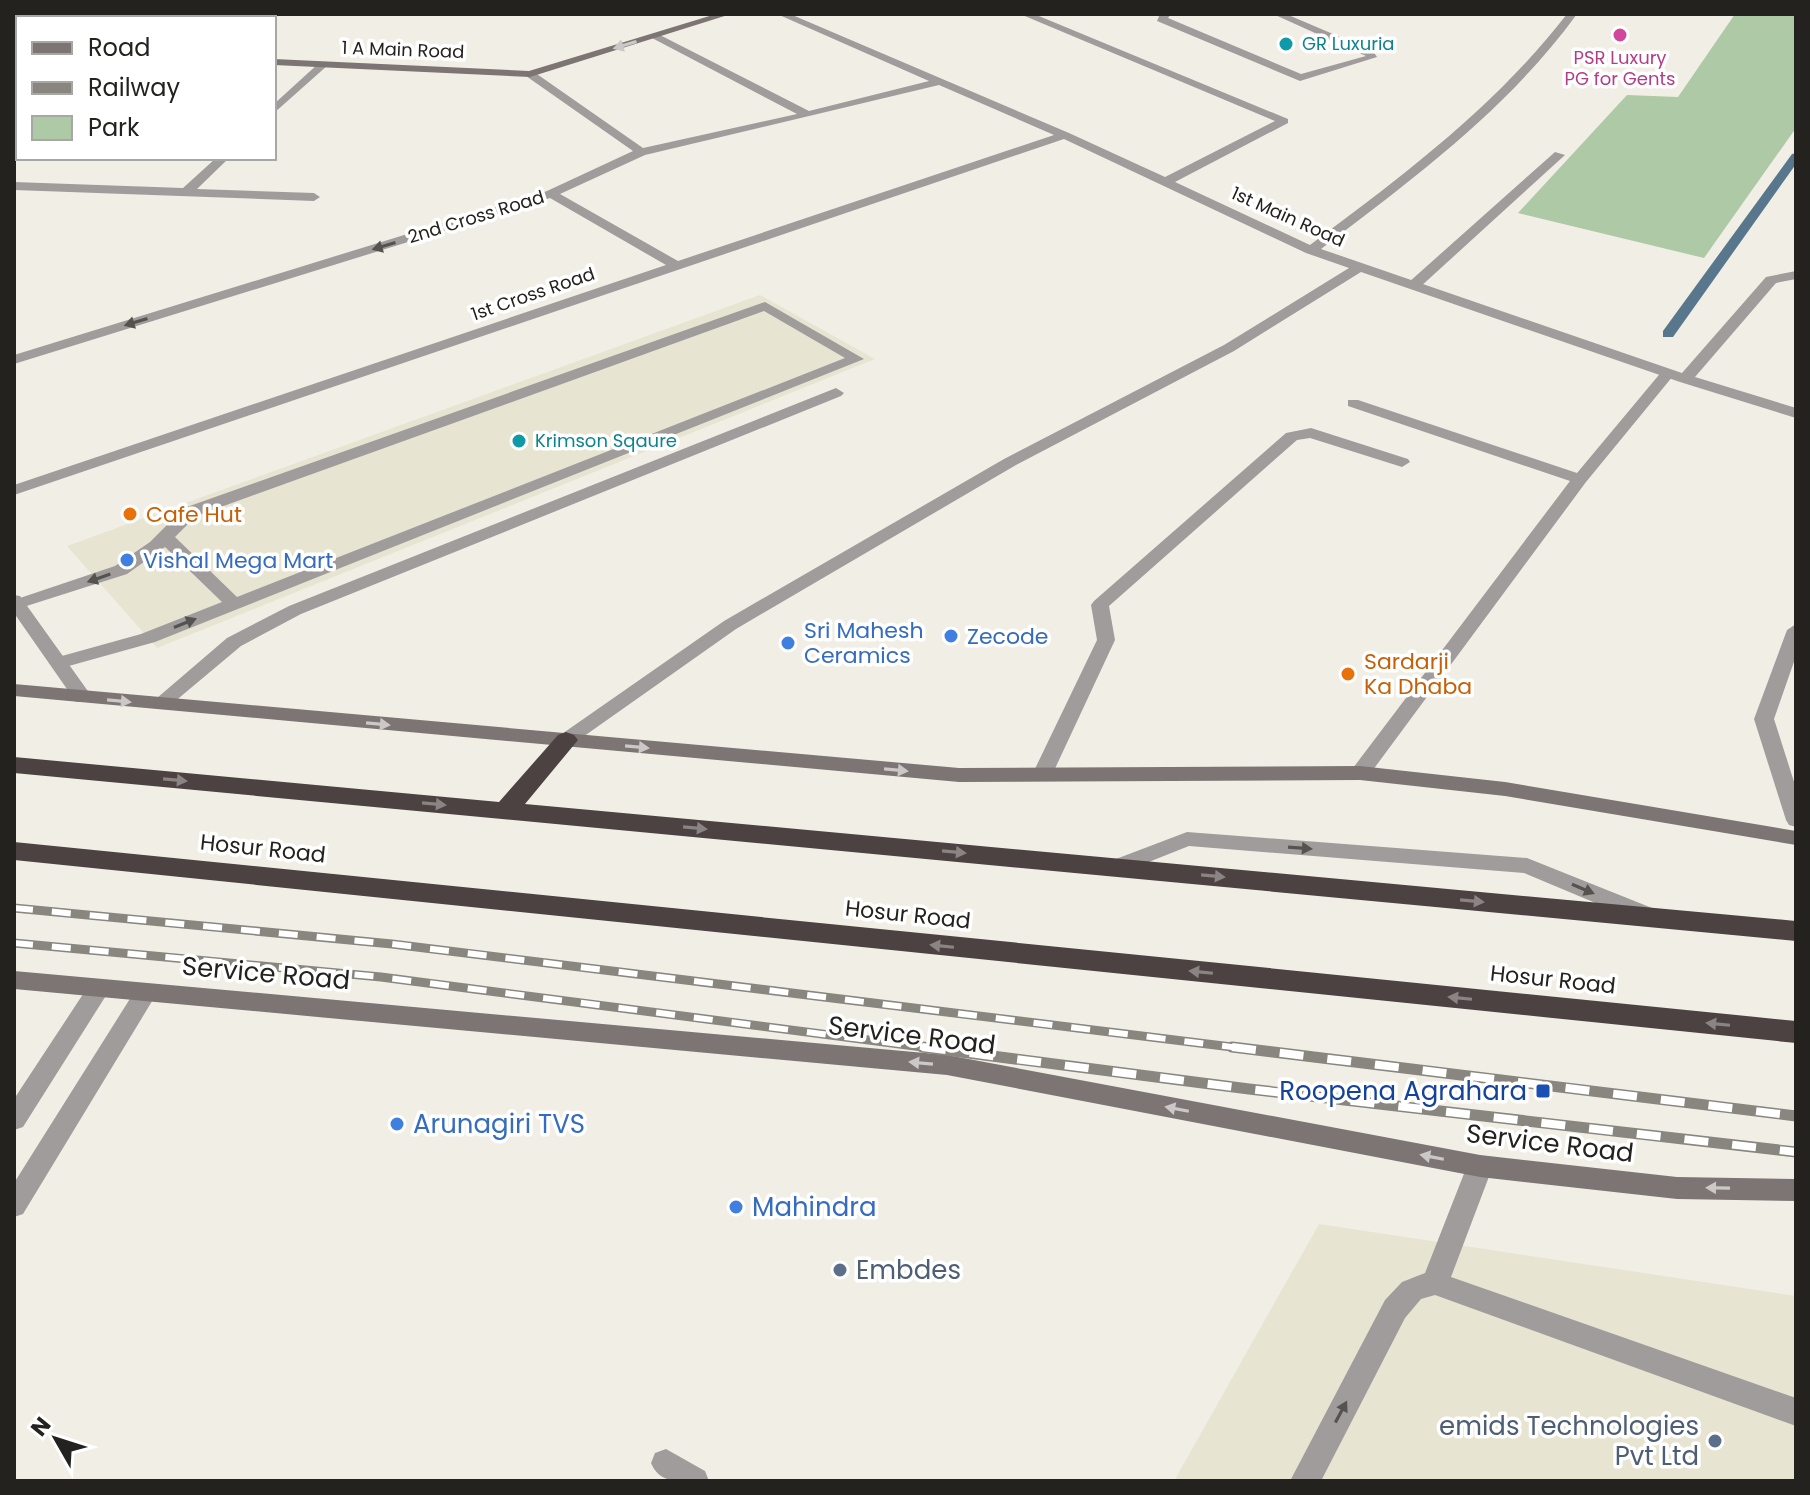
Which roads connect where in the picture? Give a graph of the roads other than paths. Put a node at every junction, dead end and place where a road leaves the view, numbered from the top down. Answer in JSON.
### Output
{"nodes":[{"id":1,"x":726,"y":14,"type":"edge"},
{"id":2,"x":782,"y":14,"type":"edge"},
{"id":3,"x":1025,"y":14,"type":"edge"},
{"id":4,"x":1166,"y":14,"type":"edge"},
{"id":5,"x":1278,"y":14,"type":"edge"},
{"id":6,"x":1572,"y":14,"type":"edge"},
{"id":7,"x":656,"y":36,"type":"junction"},
{"id":8,"x":276,"y":62,"type":"edge"},
{"id":9,"x":323,"y":65,"type":"junction"},
{"id":10,"x":530,"y":74,"type":"junction"},
{"id":11,"x":938,"y":82,"type":"junction"},
{"id":12,"x":276,"y":108,"type":"edge"},
{"id":13,"x":808,"y":115,"type":"junction"},
{"id":14,"x":1065,"y":135,"type":"junction"},
{"id":15,"x":641,"y":152,"type":"junction"},
{"id":16,"x":1559,"y":155,"type":"dead end"},
{"id":17,"x":221,"y":160,"type":"edge"},
{"id":18,"x":1165,"y":182,"type":"junction"},
{"id":19,"x":14,"y":186,"type":"edge"},
{"id":20,"x":185,"y":193,"type":"junction"},
{"id":21,"x":551,"y":194,"type":"junction"},
{"id":22,"x":314,"y":197,"type":"dead end"},
{"id":23,"x":1311,"y":250,"type":"junction"},
{"id":24,"x":675,"y":265,"type":"junction"},
{"id":25,"x":1360,"y":267,"type":"junction"},
{"id":26,"x":1796,"y":275,"type":"edge"},
{"id":27,"x":1414,"y":285,"type":"junction"},
{"id":28,"x":14,"y":360,"type":"edge"},
{"id":29,"x":1668,"y":373,"type":"junction"},
{"id":30,"x":1685,"y":379,"type":"junction"},
{"id":31,"x":836,"y":393,"type":"dead end"},
{"id":32,"x":1353,"y":403,"type":"dead end"},
{"id":33,"x":1796,"y":413,"type":"edge"},
{"id":34,"x":1402,"y":462,"type":"dead end"},
{"id":35,"x":1580,"y":479,"type":"junction"},
{"id":36,"x":14,"y":490,"type":"edge"},
{"id":37,"x":165,"y":537,"type":"junction"},
{"id":38,"x":16,"y":603,"type":"edge"},
{"id":39,"x":233,"y":603,"type":"junction"},
{"id":40,"x":1796,"y":630,"type":"edge"},
{"id":41,"x":58,"y":663,"type":"junction"},
{"id":42,"x":14,"y":690,"type":"edge"},
{"id":43,"x":83,"y":698,"type":"junction"},
{"id":44,"x":160,"y":704,"type":"junction"},
{"id":45,"x":566,"y":740,"type":"junction"},
{"id":46,"x":14,"y":765,"type":"edge"},
{"id":47,"x":1360,"y":773,"type":"junction"},
{"id":48,"x":1042,"y":775,"type":"junction"},
{"id":49,"x":506,"y":810,"type":"junction"},
{"id":50,"x":1796,"y":820,"type":"edge"},
{"id":51,"x":1796,"y":838,"type":"edge"},
{"id":52,"x":14,"y":851,"type":"edge"},
{"id":53,"x":1116,"y":867,"type":"junction"},
{"id":54,"x":1652,"y":917,"type":"junction"},
{"id":55,"x":1796,"y":931,"type":"edge"},
{"id":56,"x":14,"y":980,"type":"edge"},
{"id":57,"x":99,"y":988,"type":"junction"},
{"id":58,"x":146,"y":992,"type":"junction"},
{"id":59,"x":1796,"y":1032,"type":"edge"},
{"id":60,"x":14,"y":1120,"type":"edge"},
{"id":61,"x":1480,"y":1166,"type":"junction"},
{"id":62,"x":1796,"y":1190,"type":"edge"},
{"id":63,"x":14,"y":1206,"type":"edge"},
{"id":64,"x":1435,"y":1283,"type":"junction"},
{"id":65,"x":1796,"y":1412,"type":"edge"},
{"id":66,"x":666,"y":1463,"type":"dead end"},
{"id":67,"x":694,"y":1481,"type":"edge"},
{"id":68,"x":1305,"y":1481,"type":"edge"}],
"edges":[{"from":1,"to":7,"type":"street","name":"1 A Main Road"},
{"from":2,"to":11,"type":"street","name":"1st Main Road"},
{"from":3,"to":18,"type":"street"},
{"from":4,"to":5,"type":"street"},
{"from":6,"to":23,"type":"street"},
{"from":7,"to":10,"type":"street","name":"1 A Main Road","one_way":true},
{"from":7,"to":13,"type":"street"},
{"from":8,"to":9,"type":"street","name":"1 A Main Road"},
{"from":9,"to":10,"type":"street","name":"1 A Main Road"},
{"from":9,"to":12,"type":"street"},
{"from":10,"to":15,"type":"street"},
{"from":11,"to":13,"type":"street","name":"2nd Cross Road"},
{"from":11,"to":14,"type":"street","name":"1st Main Road"},
{"from":13,"to":15,"type":"street","name":"2nd Cross Road"},
{"from":14,"to":18,"type":"street","name":"1st Main Road"},
{"from":14,"to":24,"type":"street","name":"1st Cross Road"},
{"from":15,"to":21,"type":"street","name":"2nd Cross Road"},
{"from":16,"to":27,"type":"street"},
{"from":17,"to":20,"type":"street"},
{"from":18,"to":23,"type":"street","name":"1st Main Road"},
{"from":19,"to":20,"type":"street"},
{"from":20,"to":22,"type":"street"},
{"from":21,"to":24,"type":"street"},
{"from":21,"to":28,"type":"street","name":"2nd Cross Road","one_way":true},
{"from":23,"to":25,"type":"street","name":"1st Main Road"},
{"from":24,"to":36,"type":"street","name":"1st Cross Road"},
{"from":25,"to":27,"type":"street","name":"1st Main Road"},
{"from":25,"to":45,"type":"street"},
{"from":26,"to":30,"type":"street"},
{"from":27,"to":29,"type":"street","name":"1st Main Road"},
{"from":29,"to":30,"type":"street","name":"1st Main Road"},
{"from":29,"to":35,"type":"street"},
{"from":30,"to":33,"type":"street","name":"1st Main Road"},
{"from":31,"to":44,"type":"street"},
{"from":32,"to":35,"type":"street"},
{"from":34,"to":48,"type":"street"},
{"from":35,"to":47,"type":"street"},
{"from":37,"to":38,"type":"street","one_way":true},
{"from":37,"to":39,"type":"street"},
{"from":37,"to":39,"type":"street"},
{"from":38,"to":41,"type":"street"},
{"from":41,"to":39,"type":"street","one_way":true},
{"from":40,"to":50,"type":"street"},
{"from":41,"to":43,"type":"street"},
{"from":42,"to":43,"type":"street"},
{"from":43,"to":44,"type":"street","one_way":true},
{"from":44,"to":45,"type":"street","one_way":true},
{"from":45,"to":48,"type":"street","one_way":true},
{"from":45,"to":49,"type":"highway"},
{"from":46,"to":49,"type":"highway","one_way":true},
{"from":47,"to":48,"type":"street"},
{"from":47,"to":51,"type":"street"},
{"from":49,"to":53,"type":"highway","one_way":true},
{"from":59,"to":52,"type":"highway","name":"Hosur Road","one_way":true},
{"from":53,"to":54,"type":"highway","one_way":true},
{"from":53,"to":54,"type":"street","one_way":true},
{"from":54,"to":55,"type":"highway"},
{"from":56,"to":57,"type":"street","name":"Service Road"},
{"from":57,"to":58,"type":"street","name":"Service Road"},
{"from":57,"to":60,"type":"street"},
{"from":61,"to":58,"type":"street","name":"Service Road","one_way":true},
{"from":58,"to":63,"type":"street"},
{"from":62,"to":61,"type":"street","name":"Service Road","one_way":true},
{"from":61,"to":64,"type":"street"},
{"from":64,"to":65,"type":"street"},
{"from":68,"to":64,"type":"street","one_way":true},
{"from":66,"to":67,"type":"street"}]}
